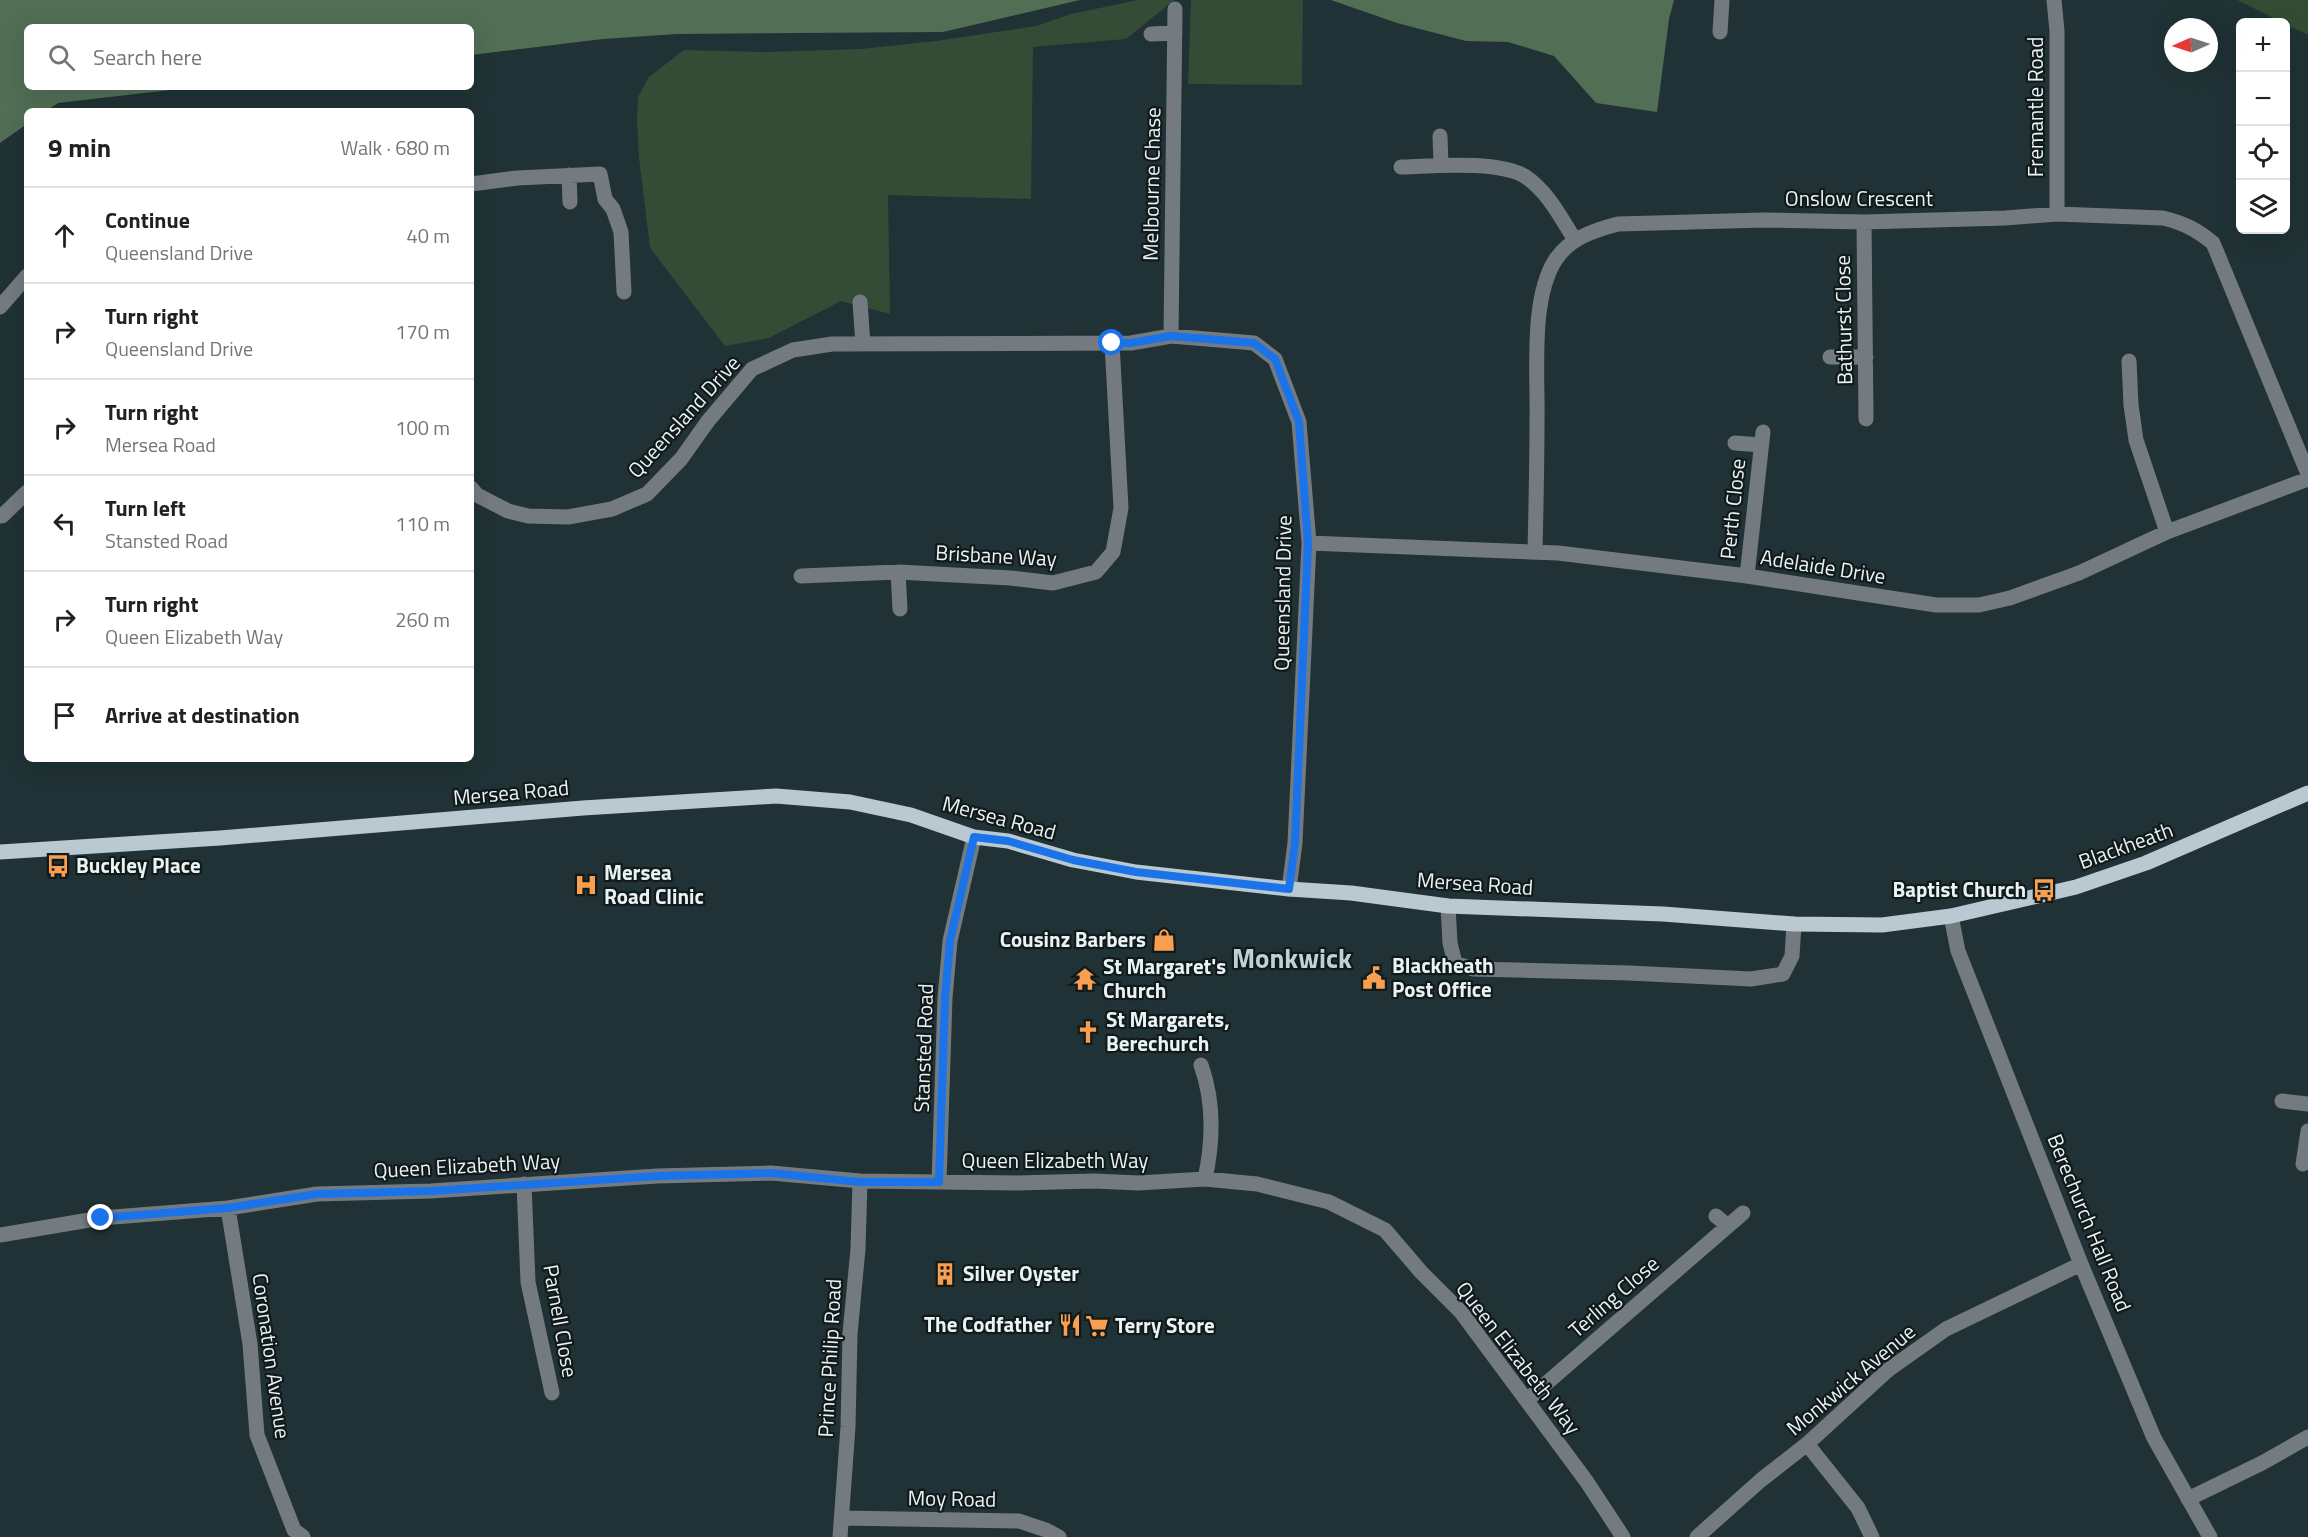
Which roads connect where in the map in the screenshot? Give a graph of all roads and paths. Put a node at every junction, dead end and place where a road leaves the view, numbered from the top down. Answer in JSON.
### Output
{"nodes":[{"id":1,"x":1722,"y":0,"type":"edge"},
{"id":2,"x":2054,"y":0,"type":"edge"},
{"id":3,"x":1175,"y":9,"type":"dead end"},
{"id":4,"x":1720,"y":32,"type":"dead end"},
{"id":5,"x":1175,"y":33,"type":"junction"},
{"id":6,"x":1151,"y":34,"type":"dead end"},
{"id":7,"x":1440,"y":136,"type":"dead end"},
{"id":8,"x":1441,"y":165,"type":"junction"},
{"id":9,"x":1401,"y":167,"type":"dead end"},
{"id":10,"x":569,"y":175,"type":"junction"},
{"id":11,"x":474,"y":184,"type":"edge"},
{"id":12,"x":570,"y":202,"type":"dead end"},
{"id":13,"x":2057,"y":214,"type":"junction"},
{"id":14,"x":1864,"y":222,"type":"junction"},
{"id":15,"x":1575,"y":240,"type":"junction"},
{"id":16,"x":24,"y":279,"type":"edge"},
{"id":17,"x":624,"y":292,"type":"dead end"},
{"id":18,"x":860,"y":302,"type":"dead end"},
{"id":19,"x":0,"y":307,"type":"edge"},
{"id":20,"x":1171,"y":336,"type":"junction"},
{"id":21,"x":1112,"y":343,"type":"junction"},
{"id":22,"x":863,"y":344,"type":"junction"},
{"id":23,"x":1830,"y":357,"type":"dead end"},
{"id":24,"x":1866,"y":357,"type":"junction"},
{"id":25,"x":2129,"y":361,"type":"dead end"},
{"id":26,"x":1866,"y":419,"type":"dead end"},
{"id":27,"x":1736,"y":443,"type":"dead end"},
{"id":28,"x":2308,"y":474,"type":"edge"},
{"id":29,"x":2308,"y":479,"type":"edge"},
{"id":30,"x":474,"y":492,"type":"edge"},
{"id":31,"x":24,"y":495,"type":"edge"},
{"id":32,"x":2,"y":516,"type":"dead end"},
{"id":33,"x":2167,"y":532,"type":"junction"},
{"id":34,"x":1308,"y":543,"type":"junction"},
{"id":35,"x":1535,"y":552,"type":"junction"},
{"id":36,"x":898,"y":572,"type":"junction"},
{"id":37,"x":801,"y":576,"type":"dead end"},
{"id":38,"x":1747,"y":576,"type":"junction"},
{"id":39,"x":900,"y":609,"type":"dead end"},
{"id":40,"x":2308,"y":793,"type":"edge"},
{"id":41,"x":974,"y":837,"type":"junction"},
{"id":42,"x":0,"y":852,"type":"edge"},
{"id":43,"x":1289,"y":889,"type":"junction"},
{"id":44,"x":1448,"y":906,"type":"junction"},
{"id":45,"x":1951,"y":916,"type":"junction"},
{"id":46,"x":1794,"y":924,"type":"junction"},
{"id":47,"x":1201,"y":1065,"type":"dead end"},
{"id":48,"x":2282,"y":1101,"type":"dead end"},
{"id":49,"x":2308,"y":1104,"type":"edge"},
{"id":50,"x":2308,"y":1131,"type":"edge"},
{"id":51,"x":940,"y":1154,"type":"joint"},
{"id":52,"x":2303,"y":1164,"type":"dead end"},
{"id":53,"x":1205,"y":1179,"type":"junction"},
{"id":54,"x":860,"y":1182,"type":"junction"},
{"id":55,"x":939,"y":1182,"type":"junction"},
{"id":56,"x":524,"y":1184,"type":"junction"},
{"id":57,"x":228,"y":1208,"type":"junction"},
{"id":58,"x":1743,"y":1213,"type":"dead end"},
{"id":59,"x":1716,"y":1216,"type":"dead end"},
{"id":60,"x":1728,"y":1226,"type":"junction"},
{"id":61,"x":0,"y":1235,"type":"edge"},
{"id":62,"x":2081,"y":1264,"type":"junction"},
{"id":63,"x":552,"y":1393,"type":"dead end"},
{"id":64,"x":1527,"y":1400,"type":"junction"},
{"id":65,"x":2308,"y":1437,"type":"edge"},
{"id":66,"x":1807,"y":1444,"type":"junction"},
{"id":67,"x":2188,"y":1499,"type":"junction"},
{"id":68,"x":842,"y":1518,"type":"junction"},
{"id":69,"x":303,"y":1537,"type":"edge"},
{"id":70,"x":840,"y":1537,"type":"edge"},
{"id":71,"x":1059,"y":1537,"type":"edge"},
{"id":72,"x":1623,"y":1537,"type":"edge"},
{"id":73,"x":1697,"y":1537,"type":"edge"},
{"id":74,"x":1872,"y":1537,"type":"edge"},
{"id":75,"x":2210,"y":1537,"type":"edge"}],
"edges":[{"from":1,"to":4,"type":"street"},
{"from":2,"to":13,"type":"street","name":"Fremantle Road"},
{"from":3,"to":5,"type":"street","name":"Melbourne Chase"},
{"from":5,"to":6,"type":"street"},
{"from":5,"to":20,"type":"street","name":"Melbourne Chase"},
{"from":7,"to":8,"type":"street"},
{"from":8,"to":9,"type":"street"},
{"from":8,"to":15,"type":"street"},
{"from":10,"to":11,"type":"street"},
{"from":10,"to":12,"type":"street"},
{"from":10,"to":17,"type":"street"},
{"from":13,"to":14,"type":"street","name":"Onslow Crescent"},
{"from":13,"to":28,"type":"street","name":"Onslow Crescent"},
{"from":14,"to":15,"type":"street","name":"Onslow Crescent"},
{"from":14,"to":24,"type":"street","name":"Bathurst Close"},
{"from":15,"to":35,"type":"street","name":"Onslow Crescent"},
{"from":16,"to":19,"type":"street"},
{"from":18,"to":22,"type":"street"},
{"from":20,"to":21,"type":"street","name":"Queensland Drive"},
{"from":20,"to":34,"type":"street","name":"Queensland Drive"},
{"from":21,"to":22,"type":"street","name":"Queensland Drive"},
{"from":21,"to":36,"type":"street","name":"Brisbane Way"},
{"from":22,"to":30,"type":"street","name":"Queensland Drive"},
{"from":23,"to":24,"type":"street"},
{"from":24,"to":26,"type":"street","name":"Bathurst Close"},
{"from":25,"to":33,"type":"street"},
{"from":27,"to":38,"type":"street","name":"Perth Close"},
{"from":29,"to":33,"type":"street","name":"Adelaide Drive"},
{"from":31,"to":32,"type":"street"},
{"from":33,"to":38,"type":"street","name":"Adelaide Drive"},
{"from":34,"to":35,"type":"street","name":"Adelaide Drive"},
{"from":34,"to":43,"type":"street","name":"Queensland Drive"},
{"from":35,"to":38,"type":"street","name":"Adelaide Drive"},
{"from":36,"to":37,"type":"street","name":"Brisbane Way"},
{"from":36,"to":39,"type":"street"},
{"from":40,"to":45,"type":"main road","name":"Blackheath"},
{"from":41,"to":42,"type":"main road","name":"Mersea Road"},
{"from":41,"to":43,"type":"main road","name":"Mersea Road"},
{"from":41,"to":51,"type":"street","name":"Stansted Road"},
{"from":43,"to":44,"type":"main road","name":"Mersea Road"},
{"from":44,"to":46,"type":"main road","name":"Mersea Road"},
{"from":44,"to":46,"type":"street"},
{"from":45,"to":46,"type":"main road","name":"Mersea Road"},
{"from":45,"to":62,"type":"street","name":"Berechurch Hall Road"},
{"from":47,"to":53,"type":"street"},
{"from":48,"to":49,"type":"street"},
{"from":50,"to":52,"type":"street"},
{"from":51,"to":55,"type":"street","name":"Queen Elizabeth Way"},
{"from":53,"to":55,"type":"street","name":"Queen Elizabeth Way"},
{"from":53,"to":64,"type":"street","name":"Queen Elizabeth Way"},
{"from":54,"to":55,"type":"street","name":"Queen Elizabeth Way"},
{"from":54,"to":56,"type":"street","name":"Queen Elizabeth Way"},
{"from":54,"to":68,"type":"street","name":"Prince Philip Road"},
{"from":56,"to":57,"type":"street","name":"Queen Elizabeth Way"},
{"from":56,"to":63,"type":"street","name":"Parnell Close"},
{"from":57,"to":61,"type":"street","name":"Queen Elizabeth Way"},
{"from":57,"to":69,"type":"street","name":"Coronation Avenue"},
{"from":58,"to":60,"type":"street","name":"Terling Close"},
{"from":59,"to":60,"type":"street"},
{"from":60,"to":64,"type":"street","name":"Terling Close"},
{"from":62,"to":66,"type":"street","name":"Monkwick Avenue"},
{"from":62,"to":67,"type":"street","name":"Berechurch Hall Road"},
{"from":64,"to":72,"type":"street","name":"Queen Elizabeth Way"},
{"from":65,"to":67,"type":"street"},
{"from":66,"to":73,"type":"street","name":"Monkwick Avenue"},
{"from":66,"to":74,"type":"street"},
{"from":67,"to":75,"type":"street","name":"Berechurch Hall Road"},
{"from":68,"to":70,"type":"street","name":"Prince Philip Road"},
{"from":68,"to":71,"type":"street","name":"Moy Road"}]}
